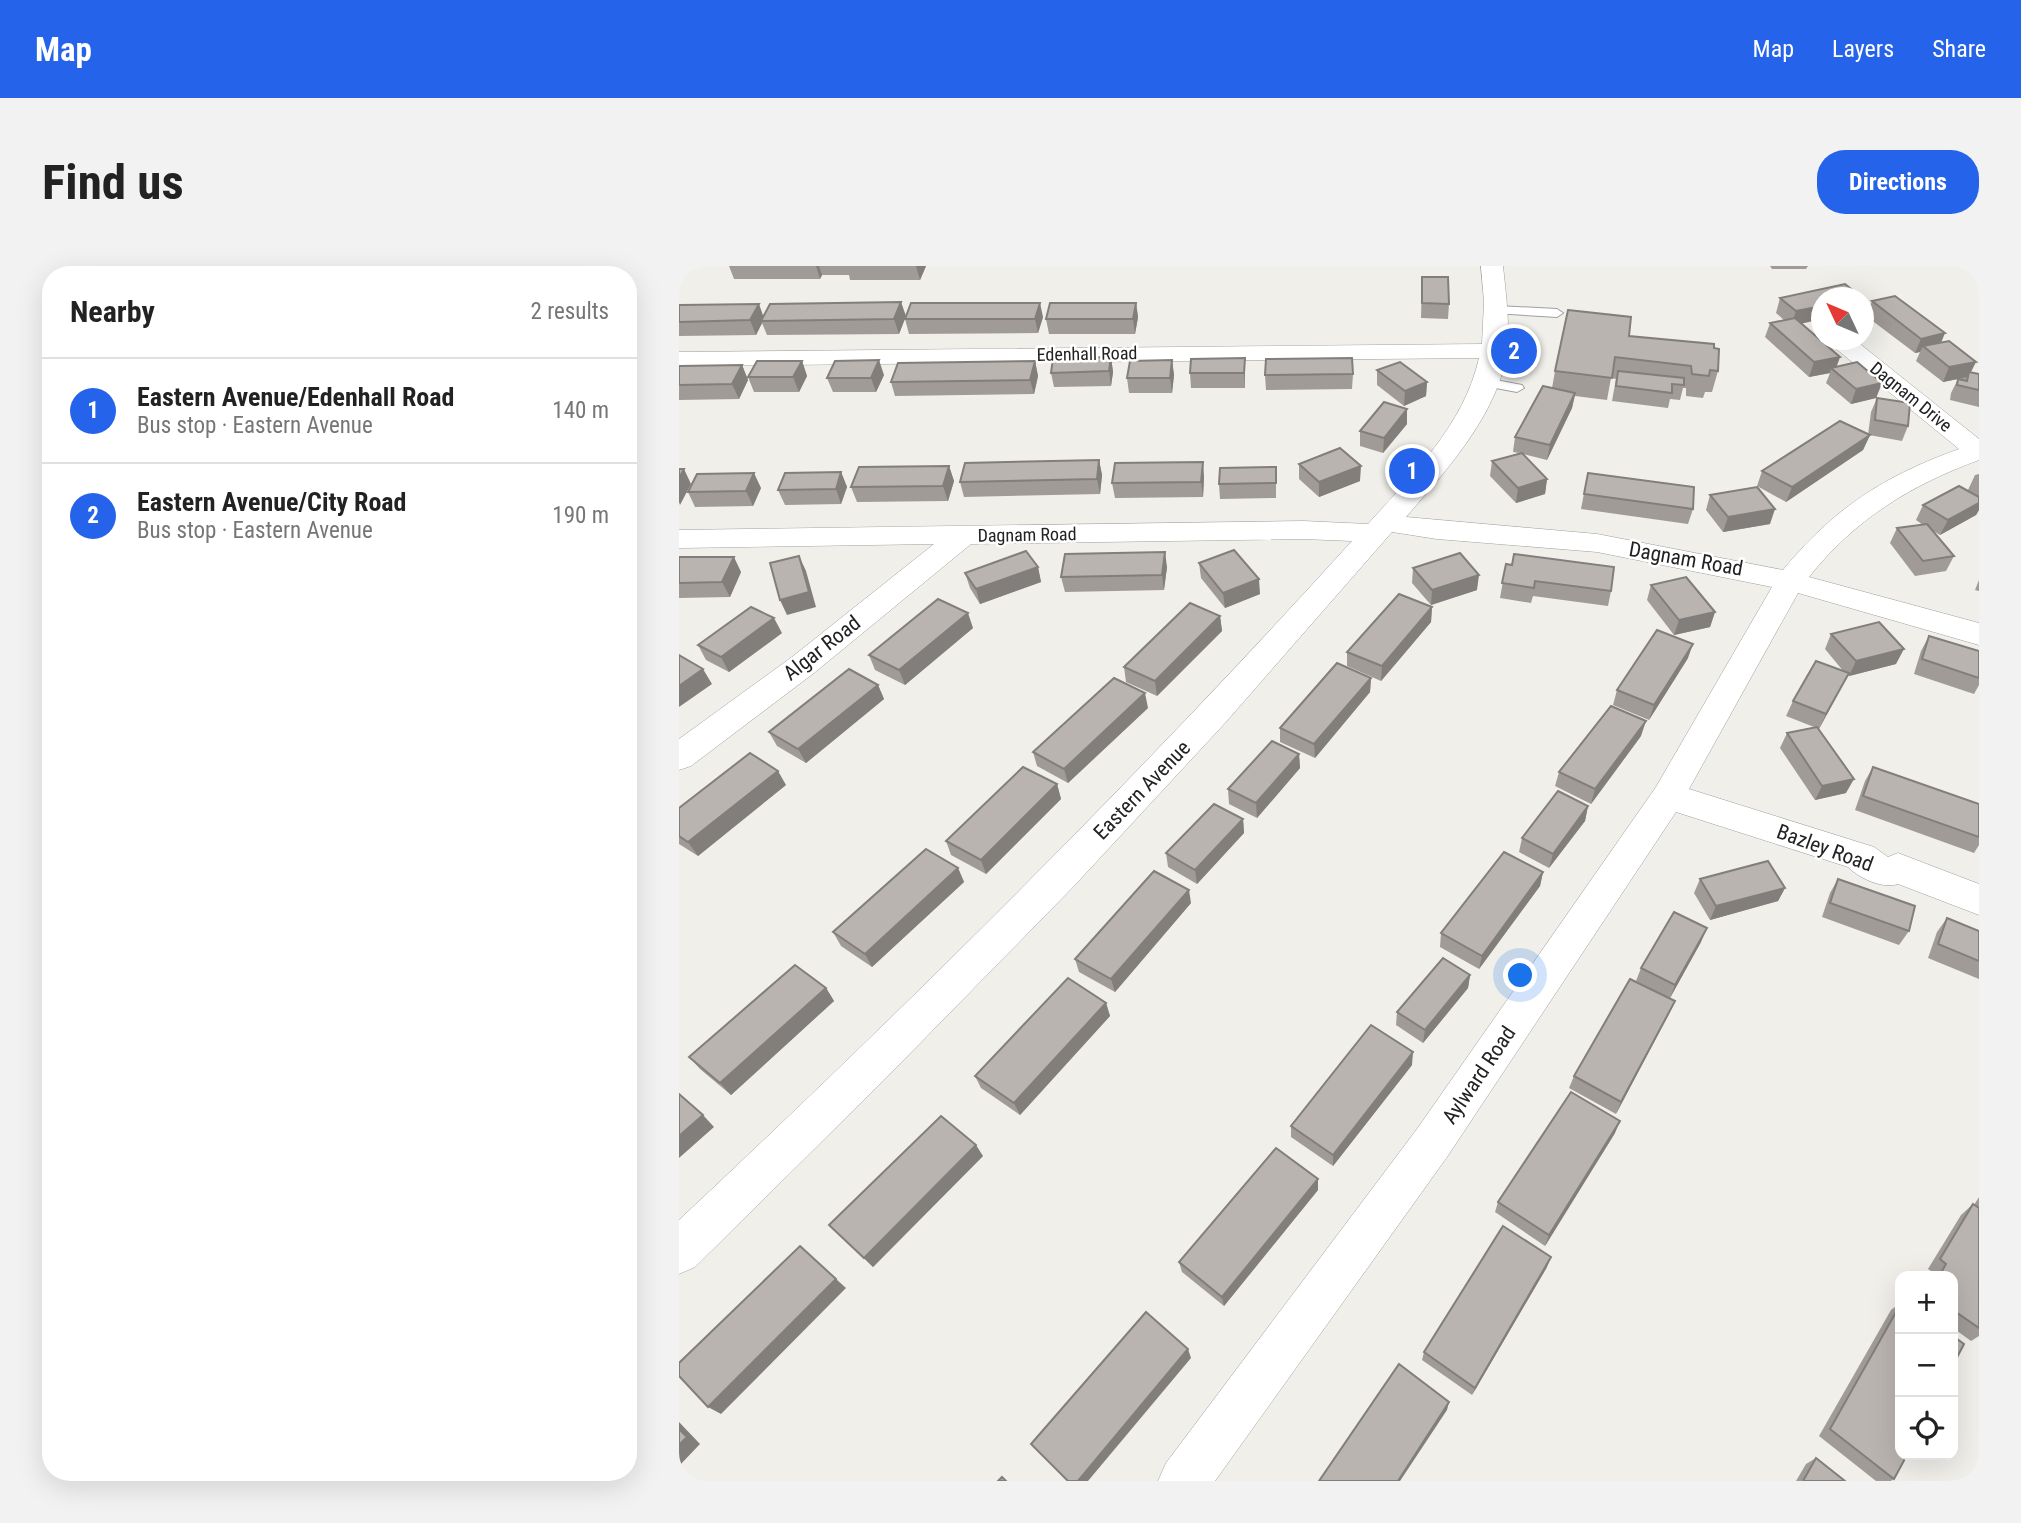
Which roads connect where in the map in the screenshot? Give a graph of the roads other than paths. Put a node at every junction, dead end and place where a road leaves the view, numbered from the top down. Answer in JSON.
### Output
{"nodes":[{"id":1,"x":1492,"y":266,"type":"edge"},
{"id":2,"x":1497,"y":310,"type":"junction"},
{"id":3,"x":1557,"y":313,"type":"dead end"},
{"id":4,"x":1853,"y":350,"type":"edge"},
{"id":5,"x":1495,"y":351,"type":"junction"},
{"id":6,"x":679,"y":359,"type":"edge"},
{"id":7,"x":1485,"y":382,"type":"junction"},
{"id":8,"x":1517,"y":388,"type":"dead end"},
{"id":9,"x":1978,"y":451,"type":"edge"},
{"id":10,"x":1380,"y":527,"type":"junction"},
{"id":11,"x":963,"y":537,"type":"junction"},
{"id":12,"x":679,"y":539,"type":"edge"},
{"id":13,"x":1790,"y":581,"type":"junction"},
{"id":14,"x":1979,"y":634,"type":"edge"},
{"id":15,"x":679,"y":757,"type":"edge"},
{"id":16,"x":1668,"y":796,"type":"junction"},
{"id":17,"x":1979,"y":900,"type":"edge"},
{"id":18,"x":679,"y":1251,"type":"edge"},
{"id":19,"x":1184,"y":1481,"type":"edge"}],
"edges":[{"from":1,"to":2,"type":"street","name":"Eastern Avenue"},
{"from":2,"to":3,"type":"lane"},
{"from":2,"to":5,"type":"street","name":"Eastern Avenue"},
{"from":4,"to":9,"type":"street","name":"Dagnam Drive"},
{"from":5,"to":6,"type":"street","name":"Edenhall Road"},
{"from":5,"to":7,"type":"street","name":"Eastern Avenue"},
{"from":7,"to":8,"type":"lane"},
{"from":7,"to":10,"type":"street","name":"Eastern Avenue"},
{"from":9,"to":13,"type":"street","name":"Aylward Road"},
{"from":10,"to":11,"type":"street","name":"Dagnam Road"},
{"from":10,"to":13,"type":"street","name":"Dagnam Road"},
{"from":10,"to":18,"type":"street","name":"Eastern Avenue"},
{"from":11,"to":12,"type":"street","name":"Dagnam Road"},
{"from":11,"to":15,"type":"street","name":"Algar Road"},
{"from":13,"to":14,"type":"street","name":"Dagnam Road"},
{"from":13,"to":16,"type":"street","name":"Aylward Road"},
{"from":16,"to":17,"type":"street","name":"Bazley Road"},
{"from":16,"to":19,"type":"street","name":"Aylward Road"}]}
